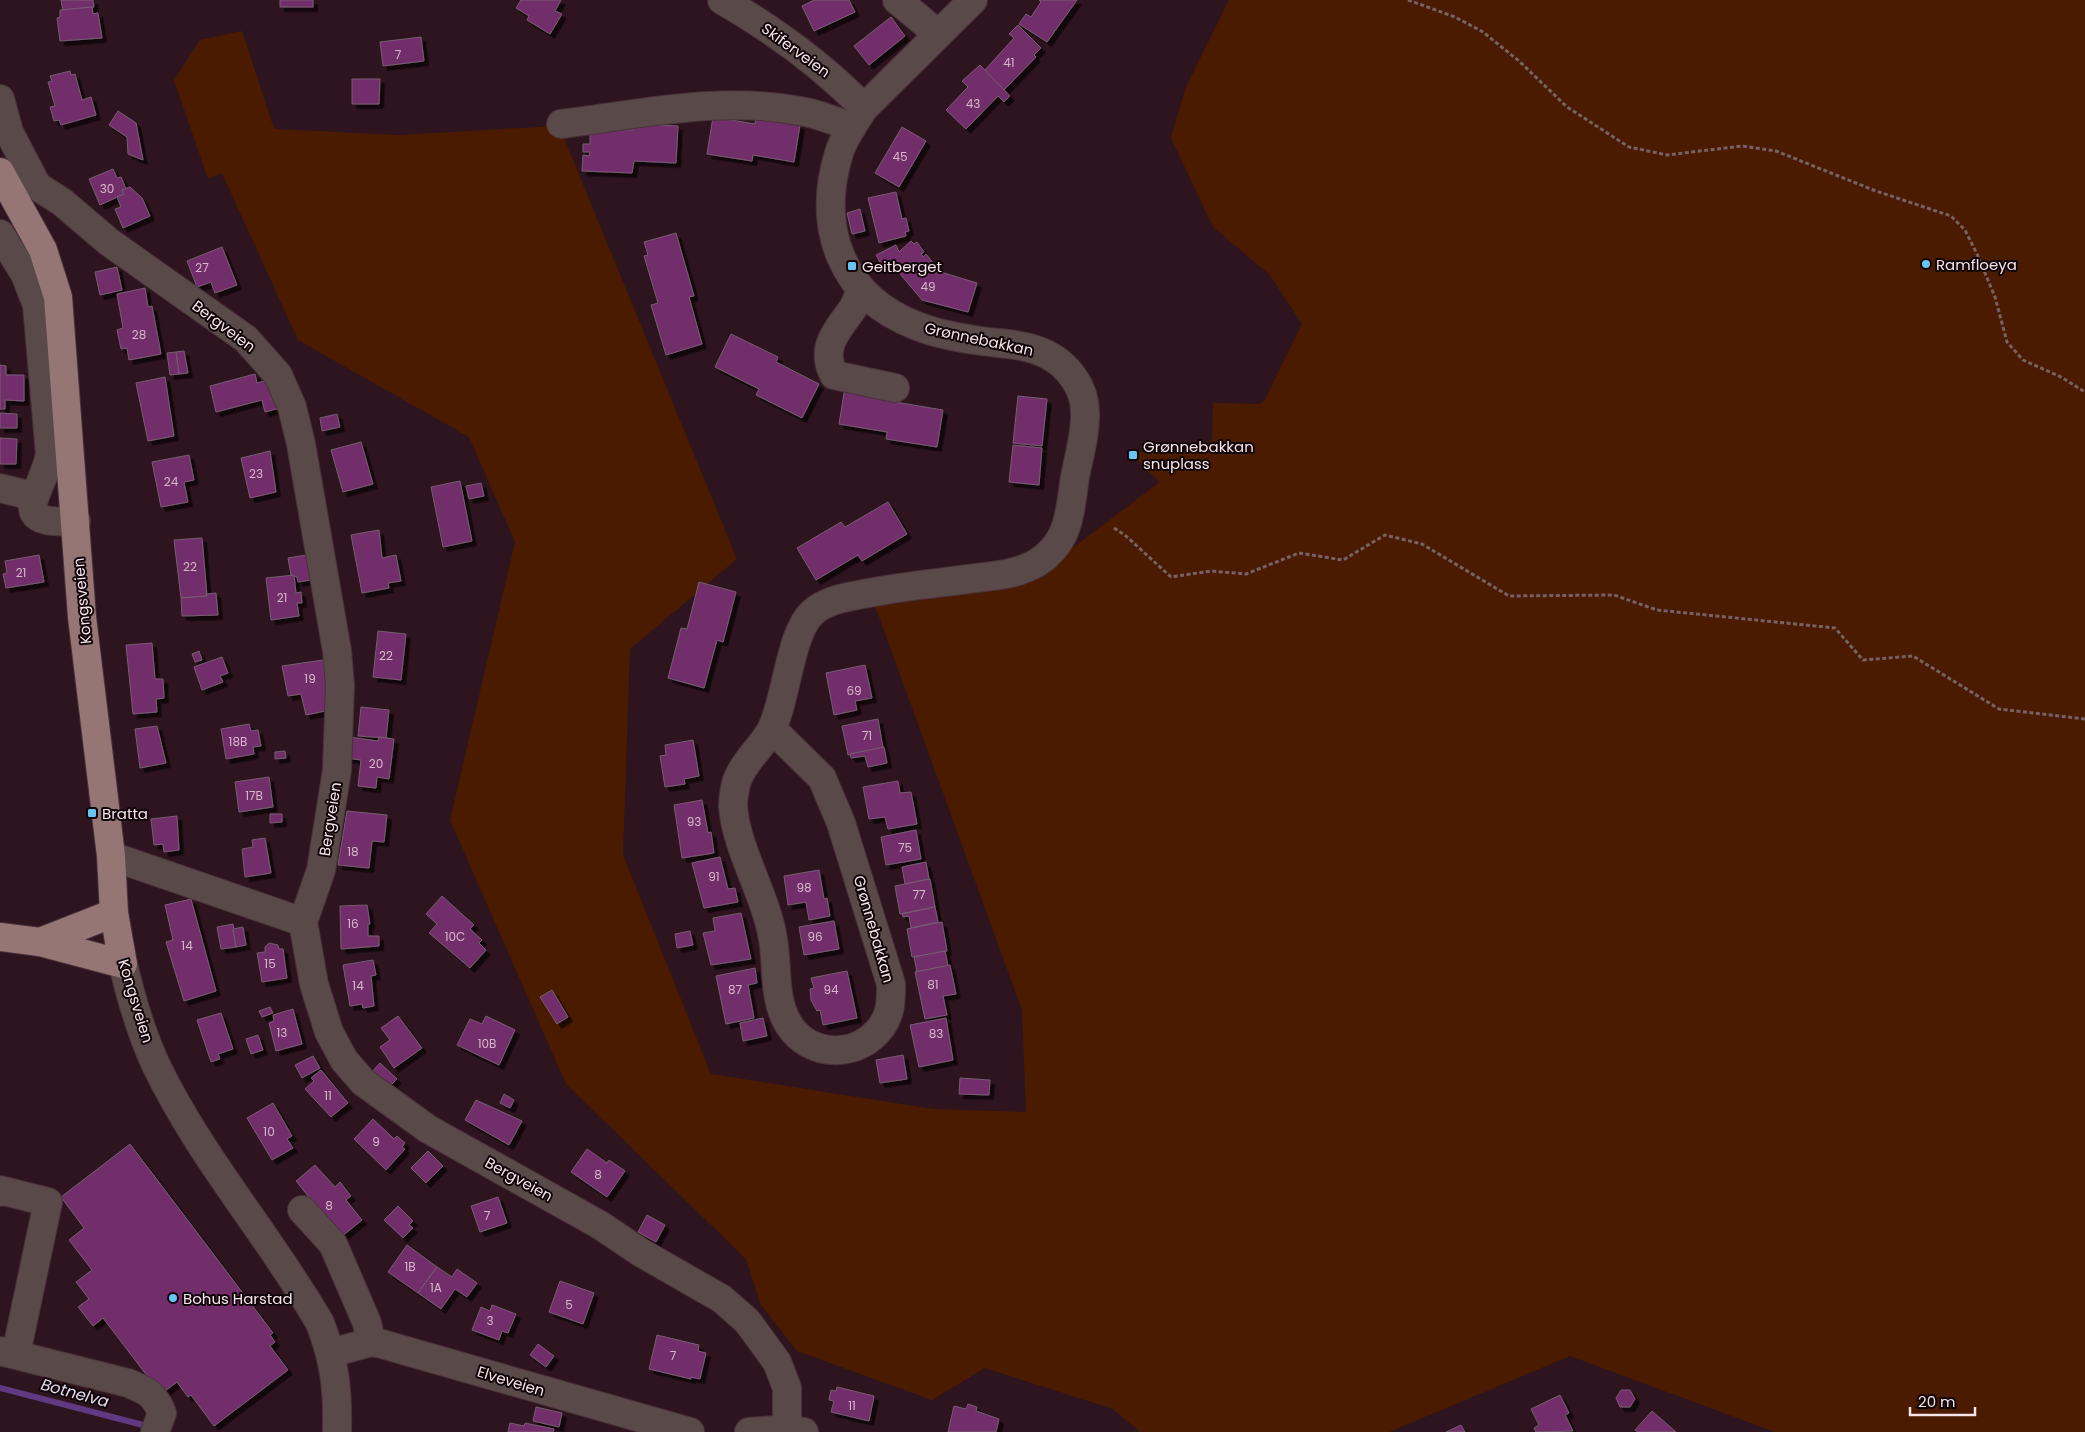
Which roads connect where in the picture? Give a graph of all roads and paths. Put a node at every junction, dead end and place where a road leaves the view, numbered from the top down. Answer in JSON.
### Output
{"nodes":[{"id":1,"x":722,"y":0,"type":"edge"},
{"id":2,"x":897,"y":0,"type":"edge"},
{"id":3,"x":974,"y":0,"type":"edge"},
{"id":4,"x":1408,"y":0,"type":"edge"},
{"id":5,"x":938,"y":34,"type":"junction"},
{"id":6,"x":0,"y":99,"type":"edge"},
{"id":7,"x":858,"y":118,"type":"junction"},
{"id":8,"x":561,"y":124,"type":"dead end"},
{"id":9,"x":0,"y":172,"type":"edge"},
{"id":10,"x":0,"y":234,"type":"edge"},
{"id":11,"x":861,"y":290,"type":"junction"},
{"id":12,"x":895,"y":388,"type":"dead end"},
{"id":13,"x":2085,"y":392,"type":"edge"},
{"id":14,"x":0,"y":488,"type":"edge"},
{"id":15,"x":33,"y":496,"type":"junction"},
{"id":16,"x":76,"y":521,"type":"junction"},
{"id":17,"x":1114,"y":528,"type":"dead end"},
{"id":18,"x":2085,"y":719,"type":"edge"},
{"id":19,"x":772,"y":729,"type":"junction"},
{"id":20,"x":110,"y":856,"type":"junction"},
{"id":21,"x":114,"y":913,"type":"junction"},
{"id":22,"x":303,"y":922,"type":"junction"},
{"id":23,"x":0,"y":937,"type":"edge"},
{"id":24,"x":40,"y":942,"type":"junction"},
{"id":25,"x":123,"y":964,"type":"junction"},
{"id":26,"x":0,"y":1192,"type":"edge"},
{"id":27,"x":302,"y":1210,"type":"dead end"},
{"id":28,"x":371,"y":1342,"type":"junction"},
{"id":29,"x":8,"y":1353,"type":"edge"},
{"id":30,"x":332,"y":1353,"type":"junction"},
{"id":31,"x":796,"y":1430,"type":"edge"},
{"id":32,"x":155,"y":1432,"type":"edge"},
{"id":33,"x":337,"y":1432,"type":"edge"},
{"id":34,"x":690,"y":1432,"type":"edge"},
{"id":35,"x":749,"y":1432,"type":"edge"}],
"edges":[{"from":1,"to":7,"type":"street","name":"Skiferveien"},
{"from":2,"to":5,"type":"street"},
{"from":3,"to":5,"type":"street","name":"Grønnebakkan"},
{"from":4,"to":13,"type":"path"},
{"from":5,"to":7,"type":"street","name":"Grønnebakkan"},
{"from":6,"to":22,"type":"street","name":"Bergveien"},
{"from":7,"to":8,"type":"street"},
{"from":7,"to":11,"type":"street","name":"Grønnebakkan"},
{"from":9,"to":16,"type":"main road","name":"Kongsveien"},
{"from":10,"to":15,"type":"street"},
{"from":11,"to":12,"type":"street"},
{"from":11,"to":19,"type":"street","name":"Grønnebakkan"},
{"from":14,"to":15,"type":"street"},
{"from":15,"to":16,"type":"street"},
{"from":16,"to":20,"type":"main road","name":"Kongsveien"},
{"from":17,"to":18,"type":"path"},
{"from":19,"to":19,"type":"street","name":"Grønnebakkan"},
{"from":20,"to":21,"type":"main road","name":"Kongsveien"},
{"from":20,"to":22,"type":"street"},
{"from":21,"to":24,"type":"main road"},
{"from":21,"to":25,"type":"main road","name":"Kongsveien"},
{"from":22,"to":31,"type":"street","name":"Bergveien"},
{"from":23,"to":24,"type":"main road"},
{"from":24,"to":25,"type":"main road"},
{"from":25,"to":30,"type":"street","name":"Kongsveien"},
{"from":26,"to":29,"type":"street"},
{"from":27,"to":28,"type":"street"},
{"from":28,"to":30,"type":"street"},
{"from":28,"to":34,"type":"street","name":"Elveveien"},
{"from":29,"to":32,"type":"street"},
{"from":30,"to":33,"type":"street","name":"Kongsveien"},
{"from":31,"to":35,"type":"street"}]}
